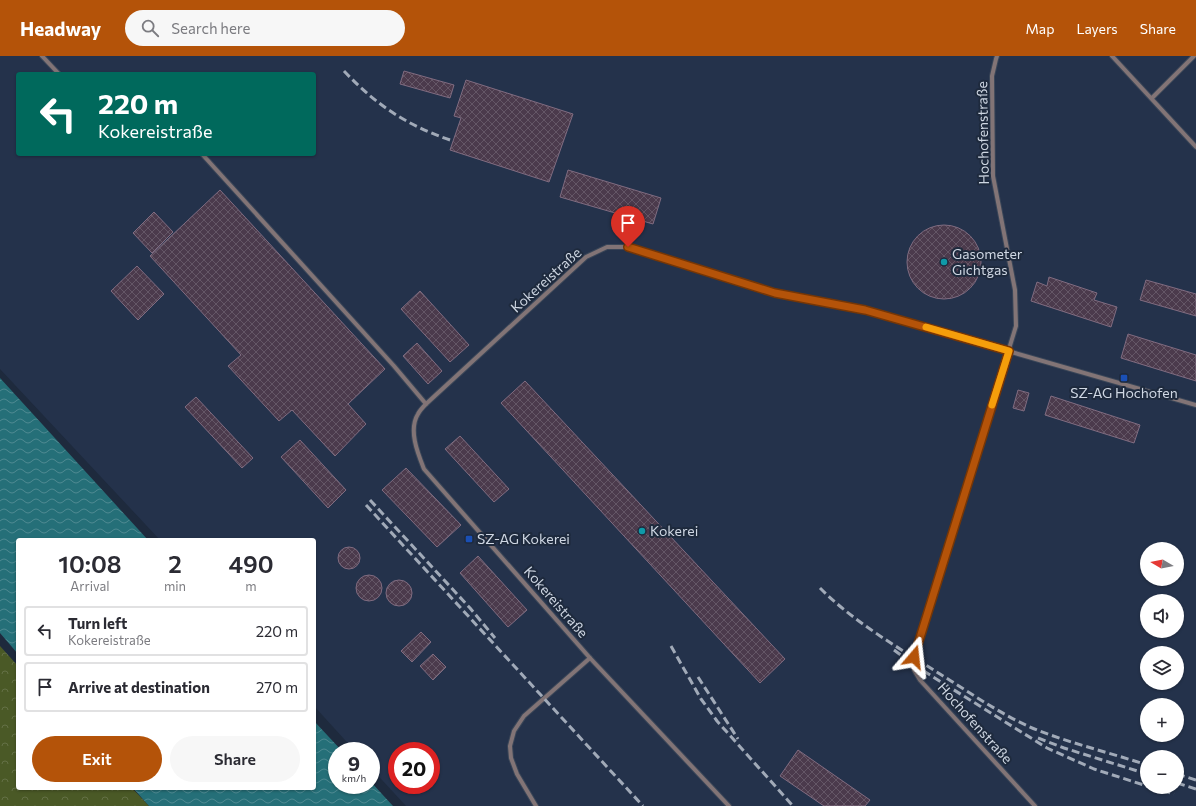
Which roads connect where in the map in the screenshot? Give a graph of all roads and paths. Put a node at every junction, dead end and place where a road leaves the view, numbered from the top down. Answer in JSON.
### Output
{"nodes":[{"id":1,"x":42,"y":56,"type":"edge"},
{"id":2,"x":998,"y":56,"type":"edge"},
{"id":3,"x":1112,"y":56,"type":"edge"},
{"id":4,"x":1194,"y":56,"type":"edge"},
{"id":5,"x":57,"y":72,"type":"edge"},
{"id":6,"x":1152,"y":98,"type":"junction"},
{"id":7,"x":1196,"y":147,"type":"edge"},
{"id":8,"x":204,"y":156,"type":"edge"},
{"id":9,"x":1009,"y":351,"type":"junction"},
{"id":10,"x":426,"y":404,"type":"junction"},
{"id":11,"x":1196,"y":405,"type":"edge"},
{"id":12,"x":590,"y":658,"type":"junction"},
{"id":13,"x":536,"y":806,"type":"edge"},
{"id":14,"x":728,"y":806,"type":"edge"},
{"id":15,"x":1035,"y":806,"type":"edge"}],
"edges":[{"from":1,"to":5,"type":"lane"},
{"from":2,"to":9,"type":"lane","name":"Hochofenstraße"},
{"from":3,"to":6,"type":"lane"},
{"from":4,"to":6,"type":"lane"},
{"from":6,"to":7,"type":"lane"},
{"from":8,"to":10,"type":"lane"},
{"from":9,"to":10,"type":"lane","name":"Kokereistraße"},
{"from":9,"to":11,"type":"lane"},
{"from":9,"to":15,"type":"lane","name":"Hochofenstraße"},
{"from":10,"to":12,"type":"lane","name":"Kokereistraße"},
{"from":12,"to":13,"type":"lane","name":"Kokereistraße"},
{"from":12,"to":14,"type":"lane","name":"Kokereistraße"}]}
